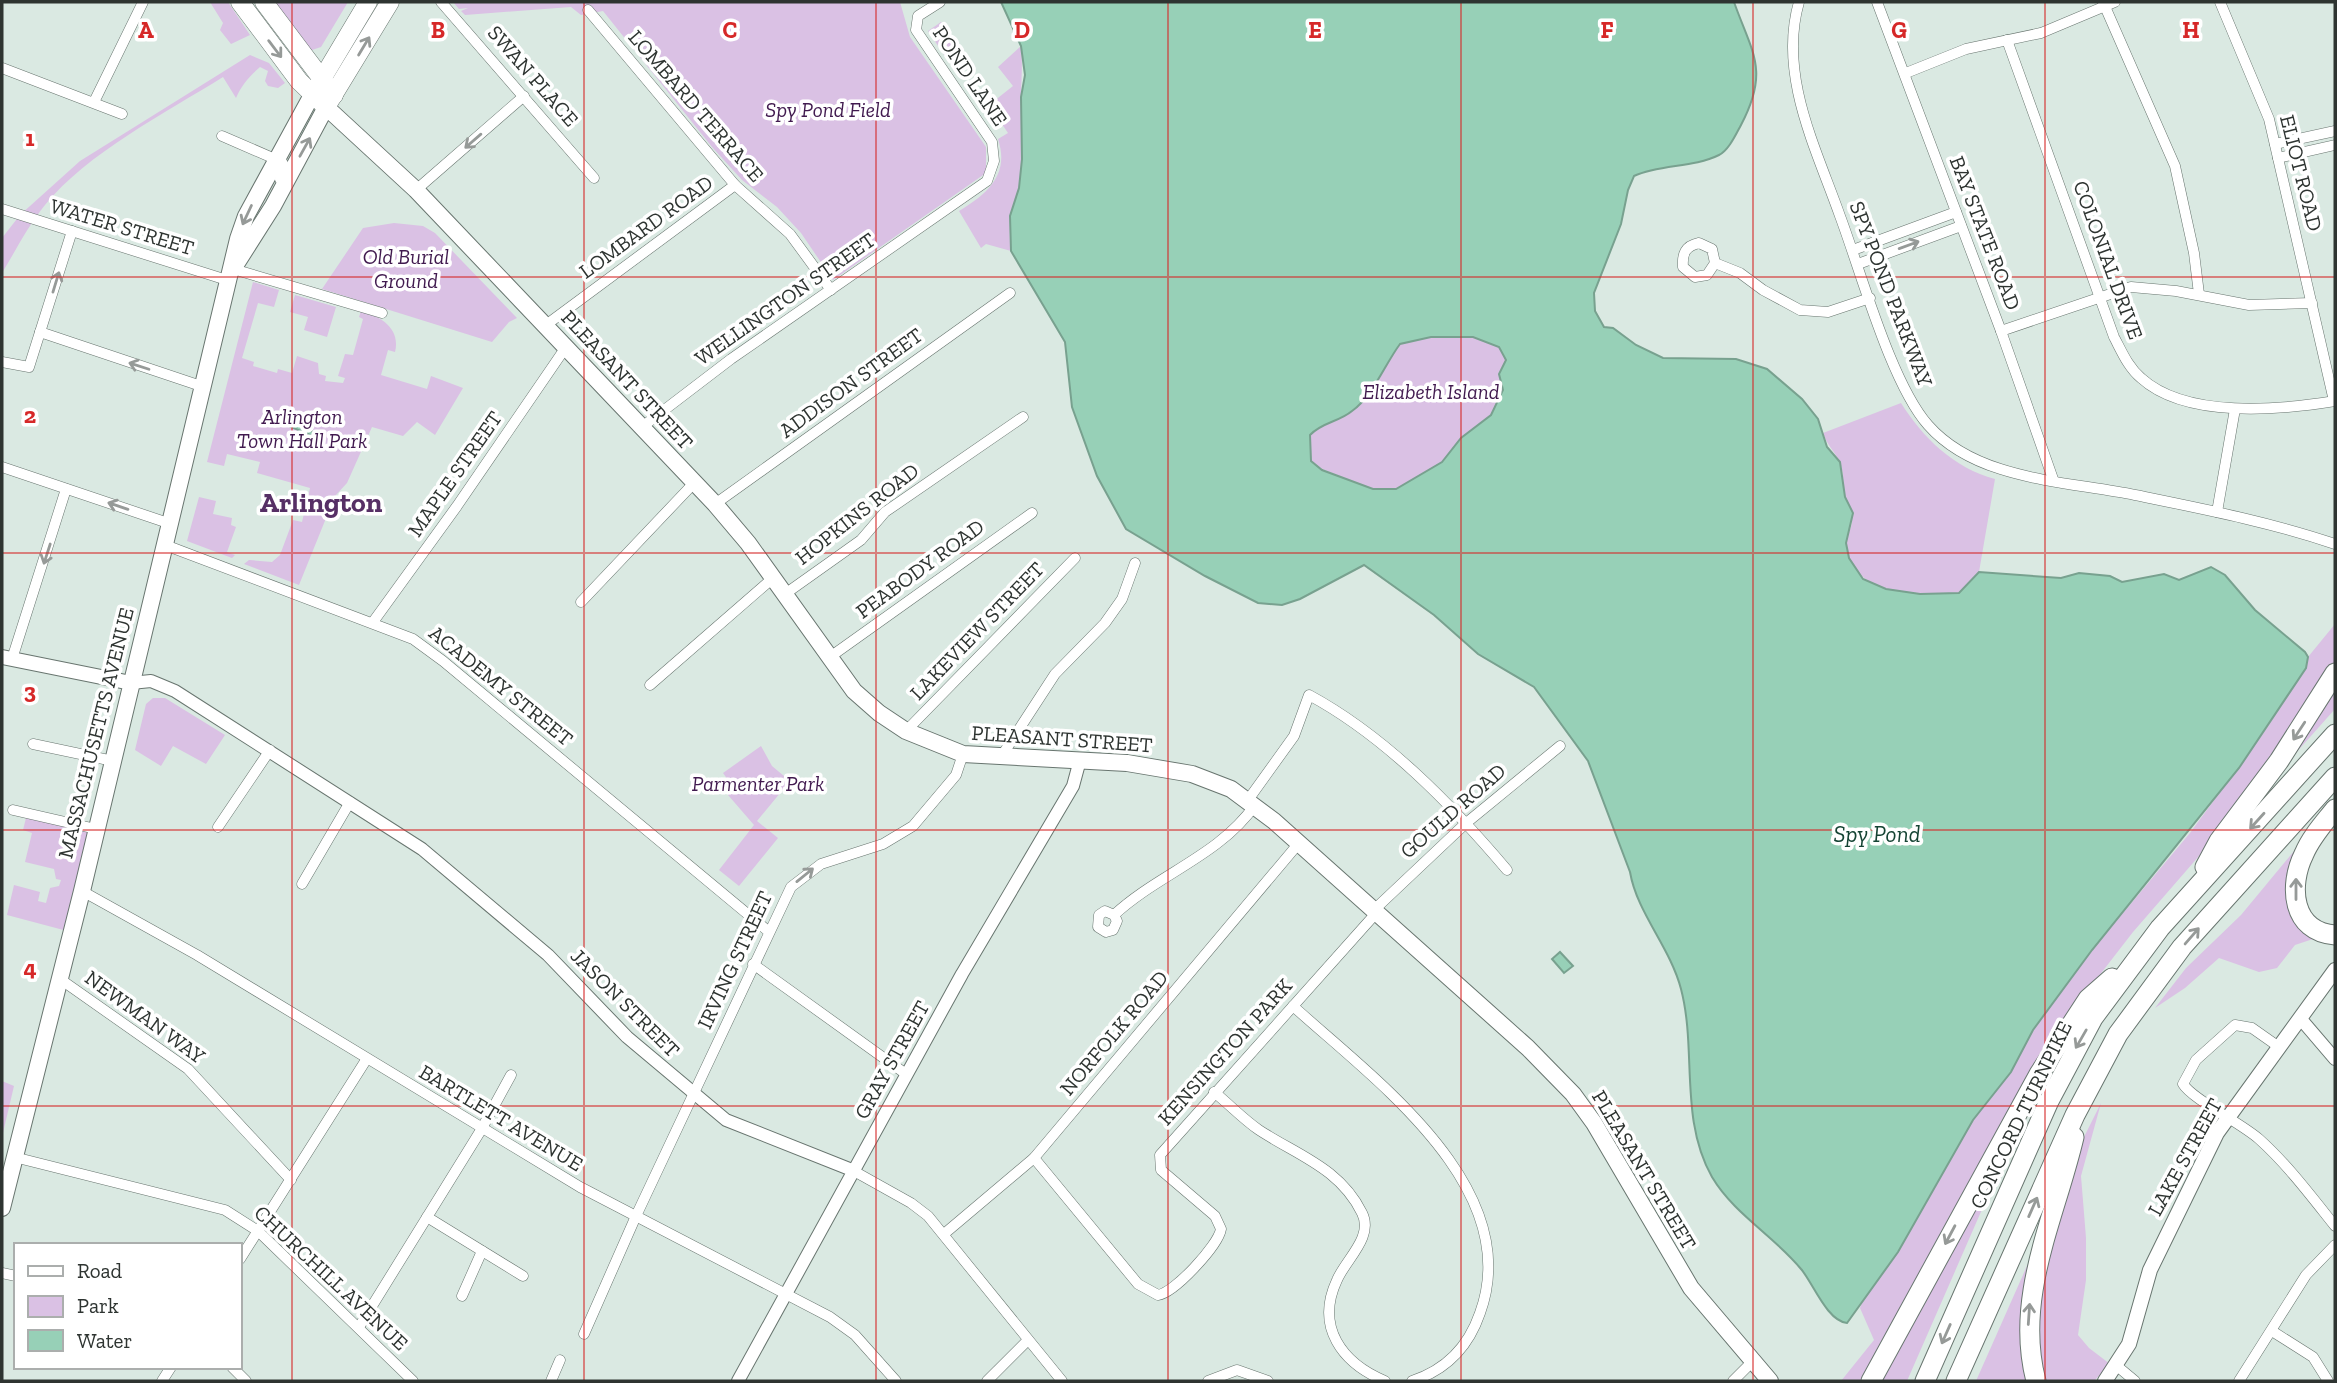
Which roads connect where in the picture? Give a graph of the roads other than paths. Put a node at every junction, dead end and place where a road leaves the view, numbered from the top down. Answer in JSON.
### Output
{"nodes":[{"id":1,"x":143,"y":2,"type":"edge"},
{"id":2,"x":240,"y":2,"type":"edge"},
{"id":3,"x":264,"y":2,"type":"edge"},
{"id":4,"x":368,"y":2,"type":"edge"},
{"id":5,"x":390,"y":2,"type":"edge"},
{"id":6,"x":441,"y":2,"type":"edge"},
{"id":7,"x":940,"y":2,"type":"edge"},
{"id":8,"x":1799,"y":2,"type":"edge"},
{"id":9,"x":1877,"y":2,"type":"edge"},
{"id":10,"x":2220,"y":2,"type":"edge"},
{"id":11,"x":2108,"y":3,"type":"edge"},
{"id":12,"x":588,"y":10,"type":"dead end"},
{"id":13,"x":2007,"y":40,"type":"junction"},
{"id":14,"x":2,"y":68,"type":"edge"},
{"id":15,"x":1906,"y":73,"type":"junction"},
{"id":16,"x":317,"y":87,"type":"junction"},
{"id":17,"x":524,"y":96,"type":"junction"},
{"id":18,"x":94,"y":102,"type":"junction"},
{"id":19,"x":333,"y":106,"type":"junction"},
{"id":20,"x":122,"y":114,"type":"dead end"},
{"id":21,"x":2335,"y":131,"type":"edge"},
{"id":22,"x":222,"y":136,"type":"dead end"},
{"id":23,"x":2275,"y":144,"type":"junction"},
{"id":24,"x":2335,"y":145,"type":"edge"},
{"id":25,"x":2278,"y":158,"type":"junction"},
{"id":26,"x":277,"y":159,"type":"junction"},
{"id":27,"x":594,"y":178,"type":"dead end"},
{"id":28,"x":735,"y":185,"type":"junction"},
{"id":29,"x":416,"y":190,"type":"junction"},
{"id":30,"x":273,"y":206,"type":"junction"},
{"id":31,"x":953,"y":206,"type":"joint"},
{"id":32,"x":2,"y":209,"type":"edge"},
{"id":33,"x":1956,"y":212,"type":"junction"},
{"id":34,"x":1961,"y":226,"type":"junction"},
{"id":35,"x":72,"y":231,"type":"junction"},
{"id":36,"x":1853,"y":250,"type":"junction"},
{"id":37,"x":1715,"y":263,"type":"dead end"},
{"id":38,"x":1858,"y":264,"type":"junction"},
{"id":39,"x":231,"y":275,"type":"junction"},
{"id":40,"x":831,"y":290,"type":"junction"},
{"id":41,"x":1010,"y":293,"type":"dead end"},
{"id":42,"x":2199,"y":294,"type":"junction"},
{"id":43,"x":2101,"y":296,"type":"junction"},
{"id":44,"x":1870,"y":298,"type":"junction"},
{"id":45,"x":2312,"y":303,"type":"junction"},
{"id":46,"x":383,"y":313,"type":"dead end"},
{"id":47,"x":546,"y":325,"type":"junction"},
{"id":48,"x":2001,"y":331,"type":"junction"},
{"id":49,"x":40,"y":332,"type":"junction"},
{"id":50,"x":566,"y":347,"type":"junction"},
{"id":51,"x":2,"y":362,"type":"edge"},
{"id":52,"x":204,"y":387,"type":"junction"},
{"id":53,"x":2334,"y":401,"type":"edge"},
{"id":54,"x":2235,"y":409,"type":"junction"},
{"id":55,"x":1023,"y":417,"type":"dead end"},
{"id":56,"x":642,"y":427,"type":"junction"},
{"id":57,"x":2,"y":467,"type":"edge"},
{"id":58,"x":2053,"y":479,"type":"junction"},
{"id":59,"x":694,"y":482,"type":"junction"},
{"id":60,"x":66,"y":489,"type":"junction"},
{"id":61,"x":715,"y":504,"type":"junction"},
{"id":62,"x":2217,"y":512,"type":"junction"},
{"id":63,"x":1032,"y":513,"type":"dead end"},
{"id":64,"x":171,"y":524,"type":"junction"},
{"id":65,"x":2335,"y":544,"type":"edge"},
{"id":66,"x":165,"y":545,"type":"junction"},
{"id":67,"x":1075,"y":558,"type":"dead end"},
{"id":68,"x":1135,"y":563,"type":"dead end"},
{"id":69,"x":773,"y":578,"type":"junction"},
{"id":70,"x":785,"y":594,"type":"junction"},
{"id":71,"x":581,"y":603,"type":"dead end"},
{"id":72,"x":373,"y":622,"type":"junction"},
{"id":73,"x":830,"y":657,"type":"junction"},
{"id":74,"x":7,"y":658,"type":"edge"},
{"id":75,"x":2335,"y":673,"type":"edge"},
{"id":76,"x":131,"y":683,"type":"junction"},
{"id":77,"x":650,"y":685,"type":"dead end"},
{"id":78,"x":906,"y":731,"type":"junction"},
{"id":79,"x":2335,"y":734,"type":"edge"},
{"id":80,"x":33,"y":744,"type":"dead end"},
{"id":81,"x":1560,"y":746,"type":"dead end"},
{"id":82,"x":270,"y":750,"type":"junction"},
{"id":83,"x":963,"y":754,"type":"junction"},
{"id":84,"x":1000,"y":758,"type":"junction"},
{"id":85,"x":1080,"y":760,"type":"junction"},
{"id":86,"x":113,"y":761,"type":"junction"},
{"id":87,"x":2335,"y":777,"type":"edge"},
{"id":88,"x":350,"y":802,"type":"junction"},
{"id":89,"x":1251,"y":802,"type":"junction"},
{"id":90,"x":2335,"y":809,"type":"edge"},
{"id":91,"x":13,"y":810,"type":"dead end"},
{"id":92,"x":1465,"y":824,"type":"junction"},
{"id":93,"x":218,"y":827,"type":"dead end"},
{"id":94,"x":96,"y":829,"type":"junction"},
{"id":95,"x":1299,"y":842,"type":"junction"},
{"id":96,"x":1507,"y":870,"type":"dead end"},
{"id":97,"x":302,"y":884,"type":"dead end"},
{"id":98,"x":82,"y":891,"type":"junction"},
{"id":99,"x":2189,"y":896,"type":"junction"},
{"id":100,"x":1376,"y":910,"type":"junction"},
{"id":101,"x":1114,"y":915,"type":"dead end"},
{"id":102,"x":768,"y":931,"type":"junction"},
{"id":103,"x":2335,"y":935,"type":"edge"},
{"id":104,"x":2136,"y":957,"type":"junction"},
{"id":105,"x":753,"y":964,"type":"junction"},
{"id":106,"x":2335,"y":970,"type":"edge"},
{"id":107,"x":60,"y":979,"type":"junction"},
{"id":108,"x":1293,"y":1006,"type":"junction"},
{"id":109,"x":2300,"y":1018,"type":"junction"},
{"id":110,"x":2279,"y":1047,"type":"junction"},
{"id":111,"x":2335,"y":1059,"type":"edge"},
{"id":112,"x":366,"y":1060,"type":"junction"},
{"id":113,"x":906,"y":1074,"type":"junction"},
{"id":114,"x":511,"y":1075,"type":"dead end"},
{"id":115,"x":1214,"y":1092,"type":"junction"},
{"id":116,"x":694,"y":1095,"type":"junction"},
{"id":117,"x":2083,"y":1097,"type":"junction"},
{"id":118,"x":2228,"y":1115,"type":"junction"},
{"id":119,"x":481,"y":1130,"type":"junction"},
{"id":120,"x":15,"y":1157,"type":"junction"},
{"id":121,"x":1034,"y":1158,"type":"junction"},
{"id":122,"x":852,"y":1170,"type":"junction"},
{"id":123,"x":290,"y":1180,"type":"junction"},
{"id":124,"x":2,"y":1208,"type":"edge"},
{"id":125,"x":636,"y":1216,"type":"junction"},
{"id":126,"x":427,"y":1217,"type":"junction"},
{"id":127,"x":2335,"y":1226,"type":"edge"},
{"id":128,"x":258,"y":1231,"type":"junction"},
{"id":129,"x":944,"y":1234,"type":"junction"},
{"id":130,"x":2335,"y":1245,"type":"edge"},
{"id":131,"x":482,"y":1251,"type":"junction"},
{"id":132,"x":242,"y":1256,"type":"edge"},
{"id":133,"x":523,"y":1276,"type":"dead end"},
{"id":134,"x":786,"y":1293,"type":"junction"},
{"id":135,"x":462,"y":1296,"type":"dead end"},
{"id":136,"x":359,"y":1327,"type":"junction"},
{"id":137,"x":2272,"y":1331,"type":"junction"},
{"id":138,"x":584,"y":1334,"type":"dead end"},
{"id":139,"x":1028,"y":1340,"type":"junction"},
{"id":140,"x":560,"y":1360,"type":"dead end"},
{"id":141,"x":1754,"y":1360,"type":"junction"},
{"id":142,"x":2117,"y":1366,"type":"junction"},
{"id":143,"x":413,"y":1381,"type":"edge"},
{"id":144,"x":551,"y":1381,"type":"edge"},
{"id":145,"x":738,"y":1381,"type":"edge"},
{"id":146,"x":896,"y":1381,"type":"edge"},
{"id":147,"x":987,"y":1381,"type":"edge"},
{"id":148,"x":1062,"y":1381,"type":"edge"},
{"id":149,"x":1208,"y":1381,"type":"edge"},
{"id":150,"x":1268,"y":1381,"type":"edge"},
{"id":151,"x":1385,"y":1381,"type":"edge"},
{"id":152,"x":1412,"y":1381,"type":"edge"},
{"id":153,"x":1733,"y":1381,"type":"edge"},
{"id":154,"x":1770,"y":1381,"type":"edge"},
{"id":155,"x":1784,"y":1381,"type":"edge"},
{"id":156,"x":1871,"y":1381,"type":"edge"},
{"id":157,"x":1925,"y":1381,"type":"edge"},
{"id":158,"x":1956,"y":1381,"type":"edge"},
{"id":159,"x":2036,"y":1381,"type":"edge"},
{"id":160,"x":2105,"y":1381,"type":"edge"},
{"id":161,"x":2135,"y":1381,"type":"edge"},
{"id":162,"x":2239,"y":1381,"type":"edge"},
{"id":163,"x":2328,"y":1381,"type":"edge"}],
"edges":[{"from":1,"to":18,"type":"street"},
{"from":2,"to":16,"type":"highway","one_way":true},
{"from":3,"to":16,"type":"highway"},
{"from":4,"to":16,"type":"highway","name":"MASSACHUSETTS AVENUE"},
{"from":19,"to":5,"type":"highway","name":"MASSACHUSETTS AVENUE","one_way":true},
{"from":6,"to":17,"type":"street","name":"SWAN PLACE"},
{"from":7,"to":31,"type":"street","name":"POND LANE"},
{"from":8,"to":36,"type":"street","name":"SPY POND PARKWAY"},
{"from":9,"to":15,"type":"street","name":"BAY STATE ROAD"},
{"from":10,"to":23,"type":"street","name":"ELIOT ROAD"},
{"from":11,"to":13,"type":"street"},
{"from":11,"to":42,"type":"street"},
{"from":12,"to":28,"type":"street","name":"LOMBARD TERRACE"},
{"from":13,"to":15,"type":"street"},
{"from":13,"to":43,"type":"street","name":"COLONIAL DRIVE"},
{"from":14,"to":18,"type":"street"},
{"from":15,"to":33,"type":"street","name":"BAY STATE ROAD"},
{"from":16,"to":19,"type":"highway"},
{"from":16,"to":26,"type":"main road","name":"MASSACHUSETTS AVENUE"},
{"from":17,"to":27,"type":"street","name":"SWAN PLACE"},
{"from":17,"to":29,"type":"street","one_way":true},
{"from":18,"to":20,"type":"street"},
{"from":19,"to":29,"type":"main road","name":"PLEASANT STREET"},
{"from":30,"to":19,"type":"main road","name":"MASSACHUSETTS AVENUE","one_way":true},
{"from":21,"to":23,"type":"street"},
{"from":22,"to":26,"type":"street"},
{"from":23,"to":25,"type":"street","name":"ELIOT ROAD"},
{"from":24,"to":25,"type":"street"},
{"from":25,"to":45,"type":"street","name":"ELIOT ROAD"},
{"from":26,"to":30,"type":"street"},
{"from":26,"to":39,"type":"main road","name":"MASSACHUSETTS AVENUE","one_way":true},
{"from":28,"to":40,"type":"street","name":"LOMBARD TERRACE"},
{"from":28,"to":47,"type":"street","name":"LOMBARD ROAD"},
{"from":29,"to":47,"type":"main road","name":"PLEASANT STREET"},
{"from":30,"to":39,"type":"main road","name":"MASSACHUSETTS AVENUE"},
{"from":31,"to":40,"type":"street","name":"WELLINGTON STREET"},
{"from":32,"to":35,"type":"street","name":"WATER STREET"},
{"from":33,"to":34,"type":"street","name":"BAY STATE ROAD"},
{"from":33,"to":36,"type":"street"},
{"from":38,"to":34,"type":"street","one_way":true},
{"from":34,"to":48,"type":"street","name":"BAY STATE ROAD"},
{"from":35,"to":39,"type":"street","name":"WATER STREET"},
{"from":49,"to":35,"type":"street","one_way":true},
{"from":36,"to":38,"type":"street","name":"SPY POND PARKWAY"},
{"from":37,"to":44,"type":"street"},
{"from":38,"to":44,"type":"street","name":"SPY POND PARKWAY"},
{"from":39,"to":46,"type":"street","name":"WATER STREET"},
{"from":39,"to":52,"type":"main road","name":"MASSACHUSETTS AVENUE"},
{"from":40,"to":56,"type":"street","name":"WELLINGTON STREET"},
{"from":41,"to":61,"type":"street","name":"ADDISON STREET"},
{"from":42,"to":43,"type":"street"},
{"from":42,"to":45,"type":"street"},
{"from":43,"to":48,"type":"street"},
{"from":43,"to":54,"type":"street","name":"COLONIAL DRIVE"},
{"from":44,"to":58,"type":"street","name":"SPY POND PARKWAY"},
{"from":45,"to":53,"type":"street","name":"ELIOT ROAD"},
{"from":47,"to":50,"type":"main road","name":"PLEASANT STREET"},
{"from":48,"to":58,"type":"street","name":"BAY STATE ROAD"},
{"from":49,"to":51,"type":"street"},
{"from":52,"to":49,"type":"street","one_way":true},
{"from":50,"to":56,"type":"main road","name":"PLEASANT STREET"},
{"from":50,"to":72,"type":"street","name":"MAPLE STREET"},
{"from":52,"to":64,"type":"main road","name":"MASSACHUSETTS AVENUE"},
{"from":53,"to":54,"type":"street","name":"COLONIAL DRIVE"},
{"from":54,"to":62,"type":"street"},
{"from":55,"to":70,"type":"street","name":"HOPKINS ROAD"},
{"from":56,"to":59,"type":"main road","name":"PLEASANT STREET"},
{"from":57,"to":60,"type":"street"},
{"from":58,"to":62,"type":"street","name":"SPY POND PARKWAY"},
{"from":59,"to":61,"type":"main road","name":"PLEASANT STREET"},
{"from":59,"to":71,"type":"street"},
{"from":64,"to":60,"type":"street","one_way":true},
{"from":60,"to":74,"type":"street","one_way":true},
{"from":61,"to":69,"type":"main road","name":"PLEASANT STREET"},
{"from":62,"to":65,"type":"street","name":"SPY POND PARKWAY"},
{"from":63,"to":73,"type":"street","name":"PEABODY ROAD"},
{"from":64,"to":66,"type":"main road","name":"MASSACHUSETTS AVENUE"},
{"from":66,"to":72,"type":"street","name":"ACADEMY STREET"},
{"from":66,"to":76,"type":"main road","name":"MASSACHUSETTS AVENUE"},
{"from":67,"to":78,"type":"street","name":"LAKEVIEW STREET"},
{"from":68,"to":84,"type":"street"},
{"from":69,"to":70,"type":"main road","name":"PLEASANT STREET"},
{"from":69,"to":77,"type":"street"},
{"from":70,"to":73,"type":"main road","name":"PLEASANT STREET"},
{"from":72,"to":102,"type":"street","name":"ACADEMY STREET"},
{"from":73,"to":78,"type":"main road","name":"PLEASANT STREET"},
{"from":74,"to":76,"type":"main road"},
{"from":75,"to":99,"type":"highway","one_way":true},
{"from":76,"to":82,"type":"street","name":"JASON STREET"},
{"from":76,"to":86,"type":"main road","name":"MASSACHUSETTS AVENUE"},
{"from":78,"to":83,"type":"main road","name":"PLEASANT STREET"},
{"from":79,"to":99,"type":"highway","name":"CONCORD TURNPIKE","one_way":true},
{"from":80,"to":86,"type":"street"},
{"from":81,"to":92,"type":"street","name":"GOULD ROAD"},
{"from":82,"to":88,"type":"street","name":"JASON STREET"},
{"from":82,"to":93,"type":"street"},
{"from":83,"to":84,"type":"main road","name":"PLEASANT STREET"},
{"from":102,"to":83,"type":"street","name":"IRVING STREET","one_way":true},
{"from":84,"to":85,"type":"main road","name":"PLEASANT STREET"},
{"from":85,"to":89,"type":"main road","name":"PLEASANT STREET"},
{"from":85,"to":113,"type":"street","name":"GRAY STREET"},
{"from":86,"to":94,"type":"main road","name":"MASSACHUSETTS AVENUE"},
{"from":117,"to":87,"type":"highway","one_way":true},
{"from":88,"to":97,"type":"street"},
{"from":88,"to":116,"type":"street","name":"JASON STREET"},
{"from":89,"to":92,"type":"street"},
{"from":89,"to":95,"type":"main road","name":"PLEASANT STREET"},
{"from":89,"to":101,"type":"street"},
{"from":103,"to":90,"type":"highway","one_way":true},
{"from":91,"to":94,"type":"street"},
{"from":92,"to":96,"type":"street"},
{"from":92,"to":100,"type":"street","name":"GOULD ROAD"},
{"from":94,"to":98,"type":"main road","name":"MASSACHUSETTS AVENUE"},
{"from":95,"to":100,"type":"main road","name":"PLEASANT STREET"},
{"from":95,"to":121,"type":"street","name":"NORFOLK ROAD"},
{"from":98,"to":107,"type":"main road","name":"MASSACHUSETTS AVENUE"},
{"from":98,"to":112,"type":"street","name":"BARTLETT AVENUE"},
{"from":99,"to":104,"type":"highway","name":"CONCORD TURNPIKE"},
{"from":100,"to":108,"type":"street","name":"KENSINGTON PARK"},
{"from":100,"to":141,"type":"main road","name":"PLEASANT STREET"},
{"from":102,"to":105,"type":"street","name":"IRVING STREET"},
{"from":104,"to":156,"type":"highway","one_way":true},
{"from":104,"to":157,"type":"highway","name":"CONCORD TURNPIKE","one_way":true},
{"from":105,"to":113,"type":"street"},
{"from":105,"to":116,"type":"street","name":"IRVING STREET"},
{"from":106,"to":109,"type":"main road","name":"LAKE STREET"},
{"from":107,"to":120,"type":"main road","name":"MASSACHUSETTS AVENUE"},
{"from":107,"to":123,"type":"street","name":"NEWMAN WAY"},
{"from":108,"to":115,"type":"street","name":"KENSINGTON PARK"},
{"from":108,"to":152,"type":"street"},
{"from":109,"to":110,"type":"main road","name":"LAKE STREET"},
{"from":109,"to":111,"type":"street"},
{"from":110,"to":118,"type":"main road","name":"LAKE STREET"},
{"from":110,"to":118,"type":"street"},
{"from":112,"to":119,"type":"street","name":"BARTLETT AVENUE"},
{"from":112,"to":123,"type":"street"},
{"from":113,"to":122,"type":"street","name":"GRAY STREET"},
{"from":114,"to":119,"type":"street"},
{"from":115,"to":121,"type":"street","name":"KENSINGTON PARK"},
{"from":115,"to":151,"type":"street"},
{"from":116,"to":122,"type":"street","name":"JASON STREET"},
{"from":116,"to":125,"type":"street","name":"IRVING STREET"},
{"from":158,"to":117,"type":"highway","one_way":true},
{"from":159,"to":117,"type":"highway","one_way":true},
{"from":118,"to":127,"type":"street"},
{"from":118,"to":142,"type":"main road","name":"LAKE STREET"},
{"from":119,"to":125,"type":"street","name":"BARTLETT AVENUE"},
{"from":119,"to":126,"type":"street"},
{"from":120,"to":124,"type":"main road","name":"MASSACHUSETTS AVENUE"},
{"from":120,"to":128,"type":"street","name":"CHURCHILL AVENUE"},
{"from":121,"to":129,"type":"street","name":"NORFOLK ROAD"},
{"from":122,"to":129,"type":"street","name":"JASON STREET"},
{"from":122,"to":134,"type":"street","name":"GRAY STREET"},
{"from":123,"to":128,"type":"street"},
{"from":125,"to":134,"type":"street","name":"BARTLETT AVENUE"},
{"from":125,"to":138,"type":"street","name":"IRVING STREET"},
{"from":126,"to":131,"type":"street"},
{"from":126,"to":136,"type":"street"},
{"from":128,"to":132,"type":"street"},
{"from":128,"to":136,"type":"street","name":"CHURCHILL AVENUE"},
{"from":129,"to":139,"type":"street","name":"JASON STREET"},
{"from":130,"to":137,"type":"street"},
{"from":131,"to":133,"type":"street"},
{"from":131,"to":135,"type":"street"},
{"from":134,"to":145,"type":"street","name":"GRAY STREET"},
{"from":134,"to":146,"type":"street","name":"BARTLETT AVENUE"},
{"from":136,"to":143,"type":"street","name":"CHURCHILL AVENUE"},
{"from":137,"to":162,"type":"street"},
{"from":137,"to":163,"type":"street"},
{"from":139,"to":147,"type":"street"},
{"from":139,"to":148,"type":"street","name":"JASON STREET"},
{"from":140,"to":144,"type":"street"},
{"from":141,"to":153,"type":"street"},
{"from":141,"to":154,"type":"main road","name":"PLEASANT STREET"},
{"from":141,"to":155,"type":"main road","name":"PLEASANT STREET"},
{"from":142,"to":160,"type":"main road","name":"LAKE STREET"},
{"from":142,"to":161,"type":"street"},
{"from":149,"to":150,"type":"street"}]}
